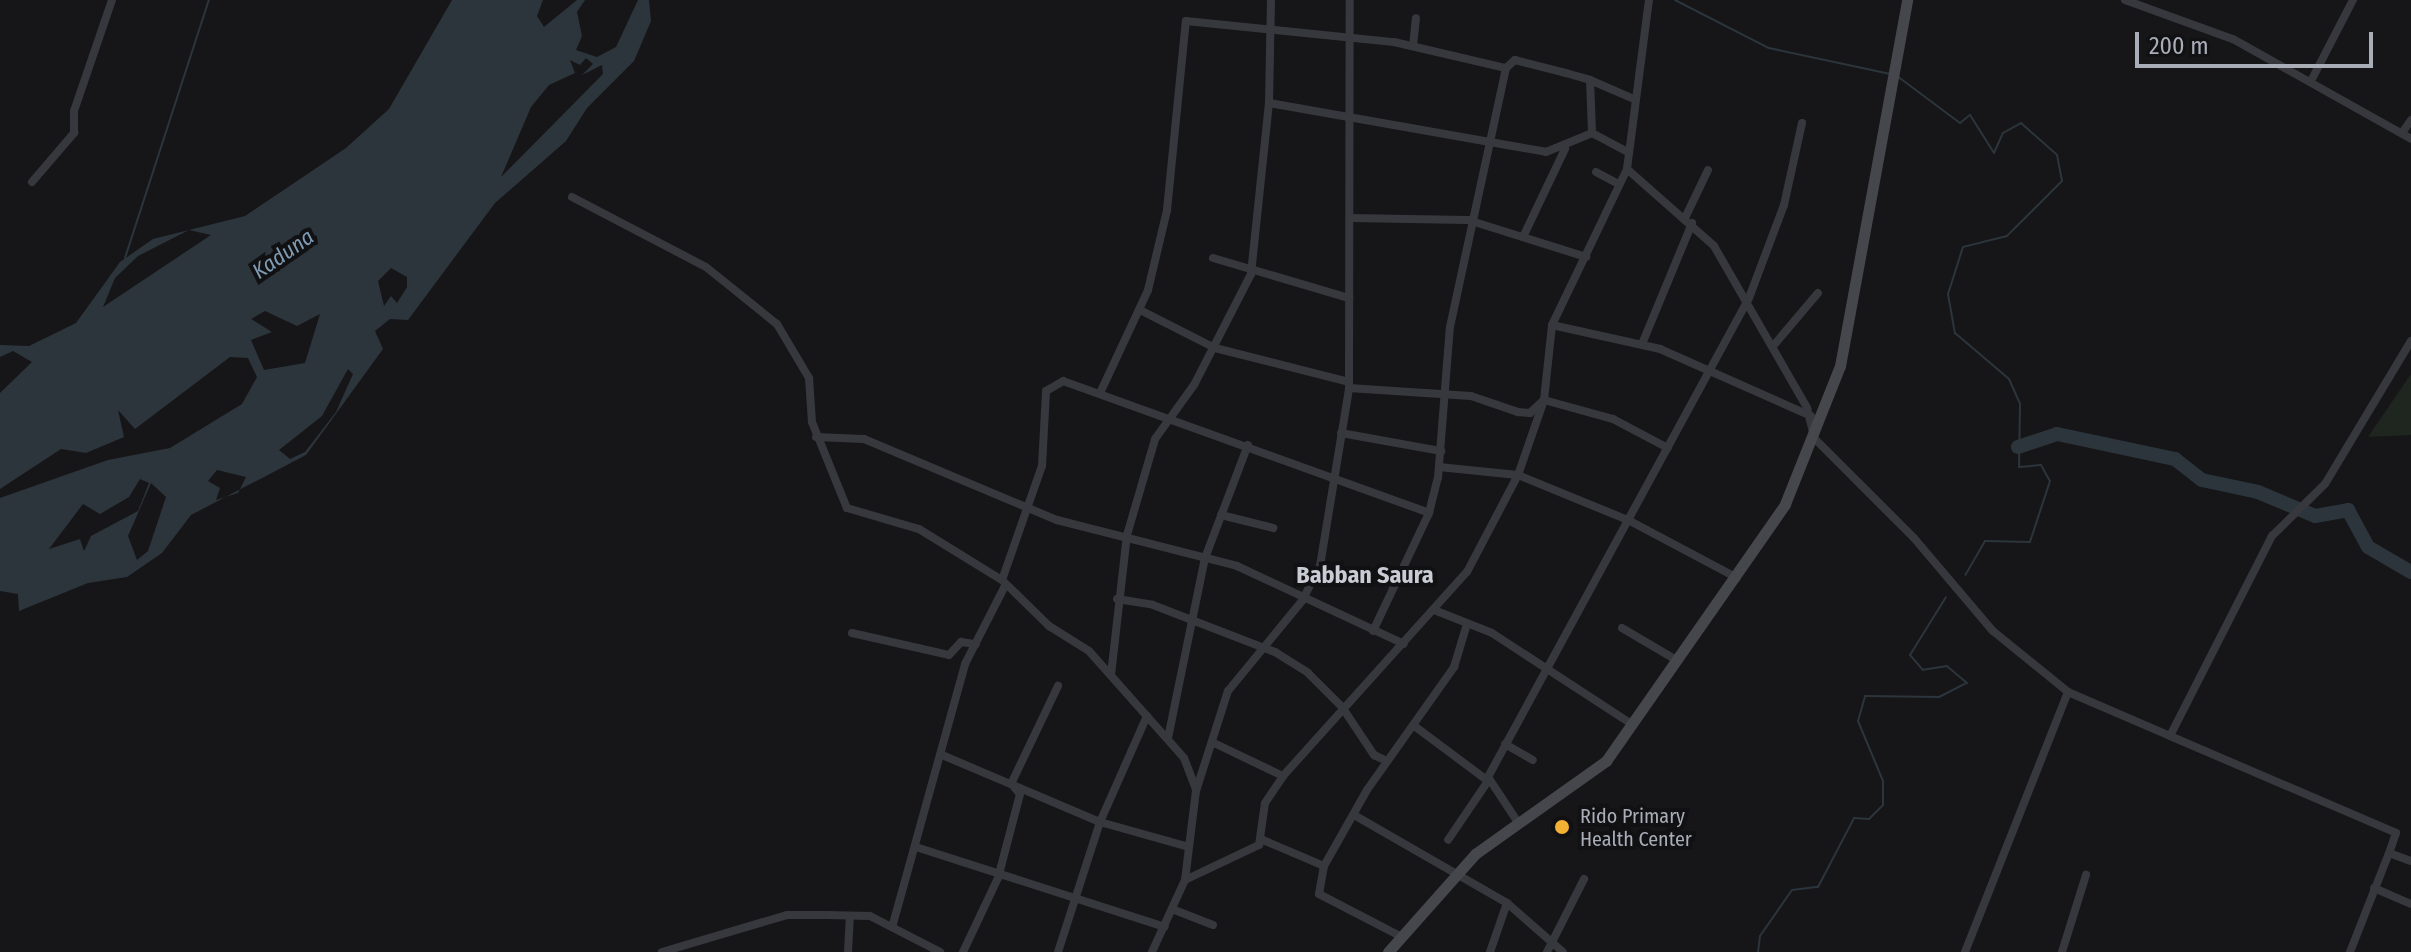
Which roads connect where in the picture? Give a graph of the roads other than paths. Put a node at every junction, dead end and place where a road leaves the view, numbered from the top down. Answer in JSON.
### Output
{"nodes":[{"id":1,"x":112,"y":0,"type":"edge"},
{"id":2,"x":1271,"y":0,"type":"edge"},
{"id":3,"x":1350,"y":0,"type":"edge"},
{"id":4,"x":1649,"y":0,"type":"edge"},
{"id":5,"x":1907,"y":0,"type":"edge"},
{"id":6,"x":1915,"y":0,"type":"edge"},
{"id":7,"x":2125,"y":0,"type":"edge"},
{"id":8,"x":2353,"y":0,"type":"edge"},
{"id":9,"x":1416,"y":18,"type":"dead end"},
{"id":10,"x":1268,"y":26,"type":"junction"},
{"id":11,"x":1350,"y":36,"type":"junction"},
{"id":12,"x":1413,"y":46,"type":"junction"},
{"id":13,"x":1901,"y":60,"type":"junction"},
{"id":14,"x":1506,"y":68,"type":"junction"},
{"id":15,"x":2312,"y":79,"type":"junction"},
{"id":16,"x":1590,"y":80,"type":"junction"},
{"id":17,"x":1636,"y":100,"type":"junction"},
{"id":18,"x":1269,"y":103,"type":"junction"},
{"id":19,"x":1349,"y":117,"type":"junction"},
{"id":20,"x":2411,"y":120,"type":"edge"},
{"id":21,"x":1802,"y":123,"type":"dead end"},
{"id":22,"x":1592,"y":133,"type":"junction"},
{"id":23,"x":2402,"y":133,"type":"junction"},
{"id":24,"x":2411,"y":139,"type":"edge"},
{"id":25,"x":1493,"y":142,"type":"junction"},
{"id":26,"x":1565,"y":149,"type":"junction"},
{"id":27,"x":1627,"y":152,"type":"junction"},
{"id":28,"x":1627,"y":169,"type":"junction"},
{"id":29,"x":1708,"y":170,"type":"dead end"},
{"id":30,"x":1596,"y":172,"type":"dead end"},
{"id":31,"x":32,"y":182,"type":"dead end"},
{"id":32,"x":1619,"y":184,"type":"junction"},
{"id":33,"x":572,"y":197,"type":"dead end"},
{"id":34,"x":1350,"y":218,"type":"junction"},
{"id":35,"x":1468,"y":220,"type":"junction"},
{"id":36,"x":1688,"y":221,"type":"junction"},
{"id":37,"x":1523,"y":237,"type":"junction"},
{"id":38,"x":1586,"y":257,"type":"junction"},
{"id":39,"x":1213,"y":258,"type":"dead end"},
{"id":40,"x":1251,"y":274,"type":"junction"},
{"id":41,"x":1818,"y":293,"type":"dead end"},
{"id":42,"x":1349,"y":298,"type":"junction"},
{"id":43,"x":1749,"y":298,"type":"junction"},
{"id":44,"x":1140,"y":310,"type":"junction"},
{"id":45,"x":1552,"y":325,"type":"junction"},
{"id":46,"x":2411,"y":341,"type":"edge"},
{"id":47,"x":1642,"y":344,"type":"junction"},
{"id":48,"x":1774,"y":345,"type":"junction"},
{"id":49,"x":1215,"y":348,"type":"junction"},
{"id":50,"x":1708,"y":369,"type":"junction"},
{"id":51,"x":1349,"y":385,"type":"junction"},
{"id":52,"x":1101,"y":391,"type":"junction"},
{"id":53,"x":1446,"y":392,"type":"junction"},
{"id":54,"x":1544,"y":400,"type":"junction"},
{"id":55,"x":1811,"y":416,"type":"junction"},
{"id":56,"x":1169,"y":418,"type":"junction"},
{"id":57,"x":1341,"y":433,"type":"junction"},
{"id":58,"x":816,"y":437,"type":"junction"},
{"id":59,"x":1815,"y":439,"type":"junction"},
{"id":60,"x":1248,"y":445,"type":"junction"},
{"id":61,"x":1668,"y":448,"type":"junction"},
{"id":62,"x":1441,"y":451,"type":"junction"},
{"id":63,"x":1439,"y":467,"type":"junction"},
{"id":64,"x":1518,"y":475,"type":"junction"},
{"id":65,"x":1336,"y":480,"type":"junction"},
{"id":66,"x":1031,"y":508,"type":"junction"},
{"id":67,"x":1429,"y":513,"type":"junction"},
{"id":68,"x":1221,"y":515,"type":"junction"},
{"id":69,"x":1630,"y":521,"type":"junction"},
{"id":70,"x":1273,"y":528,"type":"dead end"},
{"id":71,"x":1127,"y":535,"type":"junction"},
{"id":72,"x":1205,"y":558,"type":"junction"},
{"id":73,"x":1737,"y":578,"type":"junction"},
{"id":74,"x":1003,"y":583,"type":"junction"},
{"id":75,"x":1117,"y":599,"type":"junction"},
{"id":76,"x":1302,"y":601,"type":"junction"},
{"id":77,"x":1434,"y":610,"type":"junction"},
{"id":78,"x":1188,"y":623,"type":"junction"},
{"id":79,"x":1467,"y":624,"type":"junction"},
{"id":80,"x":1622,"y":628,"type":"dead end"},
{"id":81,"x":1373,"y":631,"type":"junction"},
{"id":82,"x":852,"y":633,"type":"dead end"},
{"id":83,"x":976,"y":644,"type":"junction"},
{"id":84,"x":1404,"y":644,"type":"junction"},
{"id":85,"x":1258,"y":649,"type":"junction"},
{"id":86,"x":1679,"y":661,"type":"junction"},
{"id":87,"x":1548,"y":667,"type":"junction"},
{"id":88,"x":1111,"y":676,"type":"junction"},
{"id":89,"x":1058,"y":686,"type":"dead end"},
{"id":90,"x":2068,"y":692,"type":"junction"},
{"id":91,"x":1342,"y":707,"type":"junction"},
{"id":92,"x":1147,"y":716,"type":"junction"},
{"id":93,"x":1413,"y":725,"type":"junction"},
{"id":94,"x":1634,"y":726,"type":"junction"},
{"id":95,"x":2170,"y":736,"type":"junction"},
{"id":96,"x":1168,"y":738,"type":"junction"},
{"id":97,"x":1214,"y":743,"type":"junction"},
{"id":98,"x":1505,"y":744,"type":"junction"},
{"id":99,"x":942,"y":755,"type":"junction"},
{"id":100,"x":1533,"y":760,"type":"dead end"},
{"id":101,"x":1387,"y":761,"type":"junction"},
{"id":102,"x":1198,"y":774,"type":"junction"},
{"id":103,"x":1283,"y":776,"type":"junction"},
{"id":104,"x":1488,"y":781,"type":"junction"},
{"id":105,"x":1011,"y":784,"type":"junction"},
{"id":106,"x":1354,"y":815,"type":"junction"},
{"id":107,"x":1100,"y":822,"type":"junction"},
{"id":108,"x":1519,"y":824,"type":"junction"},
{"id":109,"x":1263,"y":840,"type":"junction"},
{"id":110,"x":1448,"y":840,"type":"dead end"},
{"id":111,"x":1189,"y":847,"type":"junction"},
{"id":112,"x":919,"y":848,"type":"junction"},
{"id":113,"x":2389,"y":853,"type":"junction"},
{"id":114,"x":2411,"y":861,"type":"edge"},
{"id":115,"x":1324,"y":866,"type":"junction"},
{"id":116,"x":1451,"y":875,"type":"junction"},
{"id":117,"x":2086,"y":875,"type":"dead end"},
{"id":118,"x":998,"y":878,"type":"junction"},
{"id":119,"x":1584,"y":879,"type":"dead end"},
{"id":120,"x":1185,"y":880,"type":"junction"},
{"id":121,"x":2374,"y":888,"type":"junction"},
{"id":122,"x":1079,"y":903,"type":"junction"},
{"id":123,"x":1507,"y":903,"type":"junction"},
{"id":124,"x":2411,"y":904,"type":"edge"},
{"id":125,"x":1172,"y":909,"type":"junction"},
{"id":126,"x":850,"y":916,"type":"junction"},
{"id":127,"x":893,"y":924,"type":"junction"},
{"id":128,"x":1213,"y":925,"type":"dead end"},
{"id":129,"x":1165,"y":927,"type":"junction"},
{"id":130,"x":1400,"y":936,"type":"junction"},
{"id":131,"x":1550,"y":948,"type":"edge"},
{"id":132,"x":662,"y":952,"type":"edge"},
{"id":133,"x":848,"y":952,"type":"edge"},
{"id":134,"x":940,"y":952,"type":"edge"},
{"id":135,"x":963,"y":952,"type":"edge"},
{"id":136,"x":1058,"y":952,"type":"edge"},
{"id":137,"x":1152,"y":952,"type":"edge"},
{"id":138,"x":1388,"y":952,"type":"edge"},
{"id":139,"x":1490,"y":952,"type":"edge"},
{"id":140,"x":1563,"y":952,"type":"edge"},
{"id":141,"x":1965,"y":952,"type":"edge"},
{"id":142,"x":2062,"y":952,"type":"edge"},
{"id":143,"x":2352,"y":952,"type":"edge"}],
"edges":[{"from":1,"to":31,"type":"street"},
{"from":2,"to":10,"type":"street"},
{"from":3,"to":11,"type":"street"},
{"from":4,"to":17,"type":"street"},
{"from":5,"to":13,"type":"main road"},
{"from":6,"to":13,"type":"main road"},
{"from":7,"to":15,"type":"street"},
{"from":8,"to":15,"type":"street"},
{"from":9,"to":12,"type":"street"},
{"from":10,"to":11,"type":"street"},
{"from":10,"to":18,"type":"street"},
{"from":10,"to":44,"type":"street"},
{"from":11,"to":12,"type":"street"},
{"from":11,"to":19,"type":"street"},
{"from":12,"to":14,"type":"street"},
{"from":13,"to":59,"type":"main road"},
{"from":14,"to":16,"type":"street"},
{"from":14,"to":25,"type":"street"},
{"from":15,"to":23,"type":"street"},
{"from":16,"to":17,"type":"street"},
{"from":16,"to":22,"type":"street"},
{"from":17,"to":27,"type":"street"},
{"from":18,"to":19,"type":"street"},
{"from":18,"to":40,"type":"street"},
{"from":19,"to":25,"type":"street"},
{"from":19,"to":34,"type":"street"},
{"from":20,"to":23,"type":"street"},
{"from":21,"to":43,"type":"street"},
{"from":22,"to":26,"type":"street"},
{"from":22,"to":27,"type":"street"},
{"from":23,"to":24,"type":"street"},
{"from":25,"to":26,"type":"street"},
{"from":25,"to":35,"type":"street"},
{"from":26,"to":37,"type":"street"},
{"from":27,"to":28,"type":"street"},
{"from":28,"to":32,"type":"street"},
{"from":28,"to":36,"type":"street"},
{"from":29,"to":36,"type":"street"},
{"from":30,"to":32,"type":"street"},
{"from":32,"to":38,"type":"street"},
{"from":33,"to":58,"type":"street"},
{"from":34,"to":35,"type":"street"},
{"from":34,"to":42,"type":"street"},
{"from":35,"to":37,"type":"street"},
{"from":35,"to":53,"type":"street"},
{"from":36,"to":43,"type":"street"},
{"from":36,"to":47,"type":"street"},
{"from":37,"to":38,"type":"street"},
{"from":38,"to":45,"type":"street"},
{"from":39,"to":40,"type":"street"},
{"from":40,"to":42,"type":"street"},
{"from":40,"to":49,"type":"street"},
{"from":41,"to":48,"type":"street"},
{"from":42,"to":51,"type":"street"},
{"from":43,"to":48,"type":"street"},
{"from":43,"to":50,"type":"street"},
{"from":44,"to":49,"type":"street"},
{"from":44,"to":52,"type":"street"},
{"from":45,"to":47,"type":"street"},
{"from":45,"to":54,"type":"street"},
{"from":46,"to":95,"type":"street"},
{"from":47,"to":50,"type":"street"},
{"from":48,"to":55,"type":"street"},
{"from":49,"to":51,"type":"street"},
{"from":49,"to":56,"type":"street"},
{"from":50,"to":55,"type":"street"},
{"from":50,"to":61,"type":"street"},
{"from":51,"to":53,"type":"street"},
{"from":51,"to":57,"type":"street"},
{"from":52,"to":56,"type":"street"},
{"from":52,"to":66,"type":"street"},
{"from":53,"to":54,"type":"street"},
{"from":53,"to":62,"type":"street"},
{"from":54,"to":61,"type":"street"},
{"from":54,"to":64,"type":"street"},
{"from":55,"to":59,"type":"street"},
{"from":56,"to":60,"type":"street"},
{"from":56,"to":71,"type":"street"},
{"from":57,"to":62,"type":"street"},
{"from":57,"to":65,"type":"street"},
{"from":58,"to":66,"type":"street"},
{"from":58,"to":74,"type":"street"},
{"from":59,"to":73,"type":"main road"},
{"from":59,"to":90,"type":"street"},
{"from":60,"to":65,"type":"street"},
{"from":60,"to":68,"type":"street"},
{"from":61,"to":69,"type":"street"},
{"from":62,"to":63,"type":"street"},
{"from":63,"to":64,"type":"street"},
{"from":63,"to":67,"type":"street"},
{"from":64,"to":69,"type":"street"},
{"from":64,"to":77,"type":"street"},
{"from":65,"to":67,"type":"street"},
{"from":65,"to":76,"type":"street"},
{"from":66,"to":71,"type":"street"},
{"from":66,"to":74,"type":"street"},
{"from":67,"to":81,"type":"street"},
{"from":68,"to":70,"type":"street"},
{"from":68,"to":72,"type":"street"},
{"from":69,"to":73,"type":"street"},
{"from":69,"to":87,"type":"street"},
{"from":71,"to":72,"type":"street"},
{"from":71,"to":75,"type":"street"},
{"from":72,"to":76,"type":"street"},
{"from":72,"to":78,"type":"street"},
{"from":73,"to":86,"type":"main road"},
{"from":74,"to":83,"type":"street"},
{"from":74,"to":88,"type":"street"},
{"from":75,"to":78,"type":"street"},
{"from":75,"to":88,"type":"street"},
{"from":76,"to":81,"type":"street"},
{"from":76,"to":85,"type":"street"},
{"from":77,"to":79,"type":"street"},
{"from":77,"to":84,"type":"street"},
{"from":78,"to":85,"type":"street"},
{"from":78,"to":96,"type":"street"},
{"from":79,"to":87,"type":"street"},
{"from":79,"to":93,"type":"street"},
{"from":80,"to":86,"type":"street"},
{"from":81,"to":84,"type":"street"},
{"from":82,"to":83,"type":"street"},
{"from":83,"to":99,"type":"street"},
{"from":84,"to":91,"type":"street"},
{"from":85,"to":91,"type":"street"},
{"from":85,"to":97,"type":"street"},
{"from":86,"to":94,"type":"main road"},
{"from":87,"to":94,"type":"street"},
{"from":87,"to":98,"type":"street"},
{"from":88,"to":92,"type":"street"},
{"from":89,"to":105,"type":"street"},
{"from":90,"to":95,"type":"street"},
{"from":90,"to":141,"type":"street"},
{"from":91,"to":101,"type":"street"},
{"from":91,"to":103,"type":"street"},
{"from":92,"to":96,"type":"street"},
{"from":92,"to":107,"type":"street"},
{"from":93,"to":101,"type":"street"},
{"from":93,"to":104,"type":"street"},
{"from":94,"to":108,"type":"main road"},
{"from":95,"to":113,"type":"street"},
{"from":96,"to":102,"type":"street"},
{"from":97,"to":102,"type":"street"},
{"from":97,"to":103,"type":"street"},
{"from":98,"to":100,"type":"street"},
{"from":98,"to":104,"type":"street"},
{"from":99,"to":105,"type":"street"},
{"from":99,"to":112,"type":"street"},
{"from":101,"to":106,"type":"street"},
{"from":102,"to":111,"type":"street"},
{"from":103,"to":109,"type":"street"},
{"from":104,"to":108,"type":"street"},
{"from":104,"to":110,"type":"street"},
{"from":105,"to":107,"type":"street"},
{"from":105,"to":118,"type":"street"},
{"from":106,"to":115,"type":"street"},
{"from":106,"to":116,"type":"street"},
{"from":107,"to":111,"type":"street"},
{"from":107,"to":122,"type":"street"},
{"from":108,"to":116,"type":"main road"},
{"from":109,"to":115,"type":"street"},
{"from":109,"to":120,"type":"street"},
{"from":111,"to":120,"type":"street"},
{"from":112,"to":118,"type":"street"},
{"from":112,"to":127,"type":"street"},
{"from":113,"to":114,"type":"street"},
{"from":113,"to":121,"type":"street"},
{"from":115,"to":130,"type":"street"},
{"from":116,"to":123,"type":"street"},
{"from":116,"to":130,"type":"main road"},
{"from":117,"to":142,"type":"street"},
{"from":118,"to":122,"type":"street"},
{"from":118,"to":135,"type":"street"},
{"from":119,"to":131,"type":"street"},
{"from":120,"to":125,"type":"street"},
{"from":121,"to":124,"type":"street"},
{"from":121,"to":143,"type":"street"},
{"from":122,"to":129,"type":"street"},
{"from":122,"to":136,"type":"street"},
{"from":123,"to":131,"type":"street"},
{"from":123,"to":139,"type":"street"},
{"from":125,"to":128,"type":"street"},
{"from":125,"to":129,"type":"street"},
{"from":126,"to":127,"type":"street"},
{"from":126,"to":132,"type":"street"},
{"from":126,"to":133,"type":"street"},
{"from":127,"to":134,"type":"street"},
{"from":129,"to":137,"type":"street"},
{"from":130,"to":138,"type":"main road"},
{"from":131,"to":140,"type":"street"}]}
